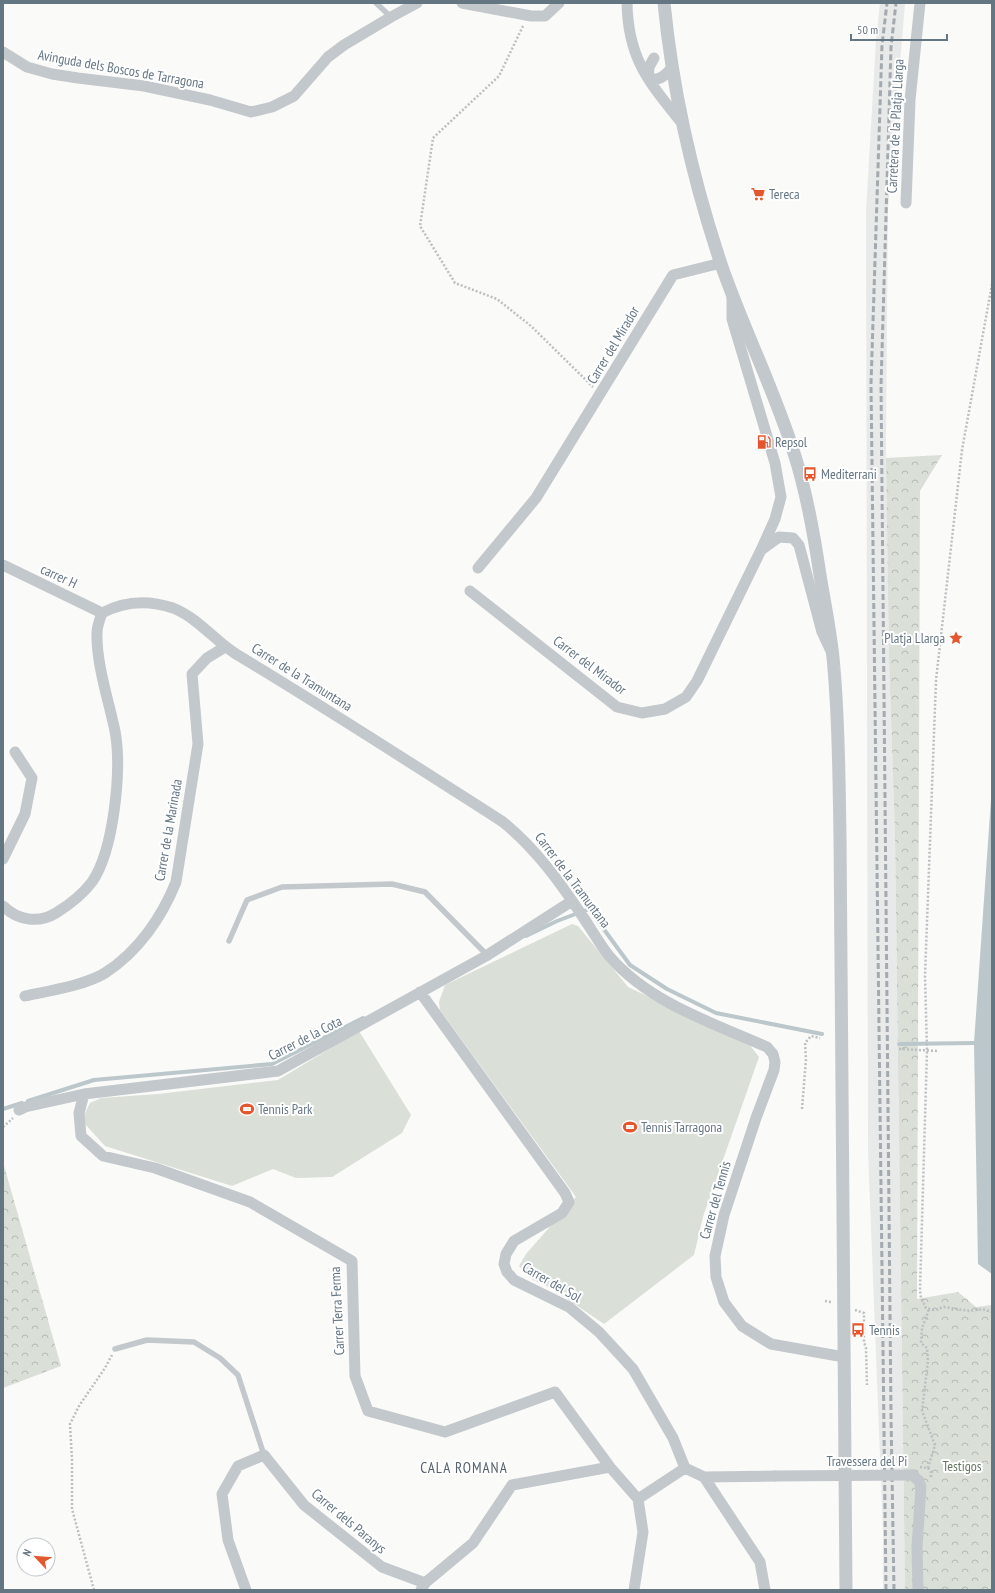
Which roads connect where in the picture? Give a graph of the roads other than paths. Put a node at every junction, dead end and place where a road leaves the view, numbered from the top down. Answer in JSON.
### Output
{"nodes":[{"id":1,"x":376,"y":3,"type":"edge"},
{"id":2,"x":417,"y":3,"type":"edge"},
{"id":3,"x":462,"y":3,"type":"edge"},
{"id":4,"x":559,"y":3,"type":"edge"},
{"id":5,"x":627,"y":3,"type":"edge"},
{"id":6,"x":664,"y":3,"type":"edge"},
{"id":7,"x":920,"y":3,"type":"edge"},
{"id":8,"x":391,"y":16,"type":"junction"},
{"id":9,"x":669,"y":48,"type":"junction"},
{"id":10,"x":634,"y":51,"type":"junction"},
{"id":11,"x":3,"y":52,"type":"edge"},
{"id":12,"x":654,"y":58,"type":"junction"},
{"id":13,"x":671,"y":68,"type":"junction"},
{"id":14,"x":682,"y":122,"type":"junction"},
{"id":15,"x":906,"y":203,"type":"dead end"},
{"id":16,"x":721,"y":264,"type":"junction"},
{"id":17,"x":732,"y":293,"type":"junction"},
{"id":18,"x":761,"y":550,"type":"junction"},
{"id":19,"x":3,"y":565,"type":"edge"},
{"id":20,"x":478,"y":568,"type":"dead end"},
{"id":21,"x":470,"y":591,"type":"dead end"},
{"id":22,"x":102,"y":613,"type":"junction"},
{"id":23,"x":225,"y":647,"type":"junction"},
{"id":24,"x":832,"y":654,"type":"junction"},
{"id":25,"x":16,"y":752,"type":"dead end"},
{"id":26,"x":3,"y":860,"type":"edge"},
{"id":27,"x":574,"y":904,"type":"junction"},
{"id":28,"x":3,"y":906,"type":"edge"},
{"id":29,"x":228,"y":941,"type":"dead end"},
{"id":30,"x":487,"y":955,"type":"junction"},
{"id":31,"x":420,"y":992,"type":"junction"},
{"id":32,"x":25,"y":996,"type":"dead end"},
{"id":33,"x":767,"y":1047,"type":"joint"},
{"id":34,"x":84,"y":1094,"type":"junction"},
{"id":35,"x":19,"y":1110,"type":"dead end"},
{"id":36,"x":115,"y":1349,"type":"road end"},
{"id":37,"x":844,"y":1357,"type":"junction"},
{"id":38,"x":264,"y":1455,"type":"junction"},
{"id":39,"x":610,"y":1467,"type":"junction"},
{"id":40,"x":685,"y":1468,"type":"junction"},
{"id":41,"x":704,"y":1477,"type":"junction"},
{"id":42,"x":638,"y":1499,"type":"junction"},
{"id":43,"x":423,"y":1586,"type":"edge"},
{"id":44,"x":246,"y":1590,"type":"edge"},
{"id":45,"x":634,"y":1590,"type":"edge"},
{"id":46,"x":765,"y":1590,"type":"edge"},
{"id":47,"x":846,"y":1590,"type":"edge"},
{"id":48,"x":918,"y":1590,"type":"edge"}],
"edges":[{"from":1,"to":8,"type":"lane"},
{"from":2,"to":8,"type":"street","name":"Avinguda dels Boscos de Tarragona"},
{"from":3,"to":4,"type":"street"},
{"from":5,"to":10,"type":"street"},
{"from":6,"to":9,"type":"street"},
{"from":7,"to":15,"type":"street","name":"Carretera de la Platja Llarga"},
{"from":8,"to":11,"type":"street","name":"Avinguda dels Boscos de Tarragona"},
{"from":9,"to":12,"type":"street"},
{"from":9,"to":13,"type":"street"},
{"from":10,"to":12,"type":"street"},
{"from":10,"to":14,"type":"street"},
{"from":12,"to":13,"type":"street"},
{"from":13,"to":14,"type":"street"},
{"from":14,"to":16,"type":"street"},
{"from":16,"to":17,"type":"street"},
{"from":16,"to":20,"type":"street","name":"Carrer del Mirador"},
{"from":17,"to":18,"type":"street","name":"Carrer del Mirador"},
{"from":17,"to":24,"type":"street"},
{"from":18,"to":21,"type":"street","name":"Carrer del Mirador"},
{"from":18,"to":24,"type":"street","name":"Carrer del Mirador"},
{"from":19,"to":22,"type":"street","name":"carrer H"},
{"from":22,"to":23,"type":"street","name":"Carrer de la Tramuntana"},
{"from":22,"to":28,"type":"street"},
{"from":23,"to":27,"type":"street","name":"Carrer de la Tramuntana"},
{"from":23,"to":32,"type":"street","name":"Carrer de la Marinada"},
{"from":24,"to":37,"type":"street"},
{"from":25,"to":26,"type":"street"},
{"from":27,"to":30,"type":"street","name":"Carrer de la Cota"},
{"from":27,"to":33,"type":"street","name":"Carrer de la Tramuntana"},
{"from":29,"to":30,"type":"lane"},
{"from":30,"to":31,"type":"street","name":"Carrer de la Cota"},
{"from":31,"to":34,"type":"street","name":"Carrer de la Cota"},
{"from":31,"to":40,"type":"street","name":"Carrer del Sol"},
{"from":33,"to":37,"type":"street","name":"Carrer del Tennis"},
{"from":34,"to":35,"type":"street","name":"Carrer de la Cota"},
{"from":34,"to":39,"type":"street","name":"Carrer Terra Ferma"},
{"from":36,"to":38,"type":"lane"},
{"from":37,"to":47,"type":"street"},
{"from":38,"to":43,"type":"street","name":"Carrer dels Paranys"},
{"from":38,"to":44,"type":"street"},
{"from":39,"to":42,"type":"street"},
{"from":39,"to":43,"type":"street"},
{"from":40,"to":41,"type":"street"},
{"from":40,"to":42,"type":"street"},
{"from":41,"to":46,"type":"street"},
{"from":41,"to":48,"type":"street","name":"Travessera del Pi","bridge":true},
{"from":42,"to":45,"type":"street"}]}
